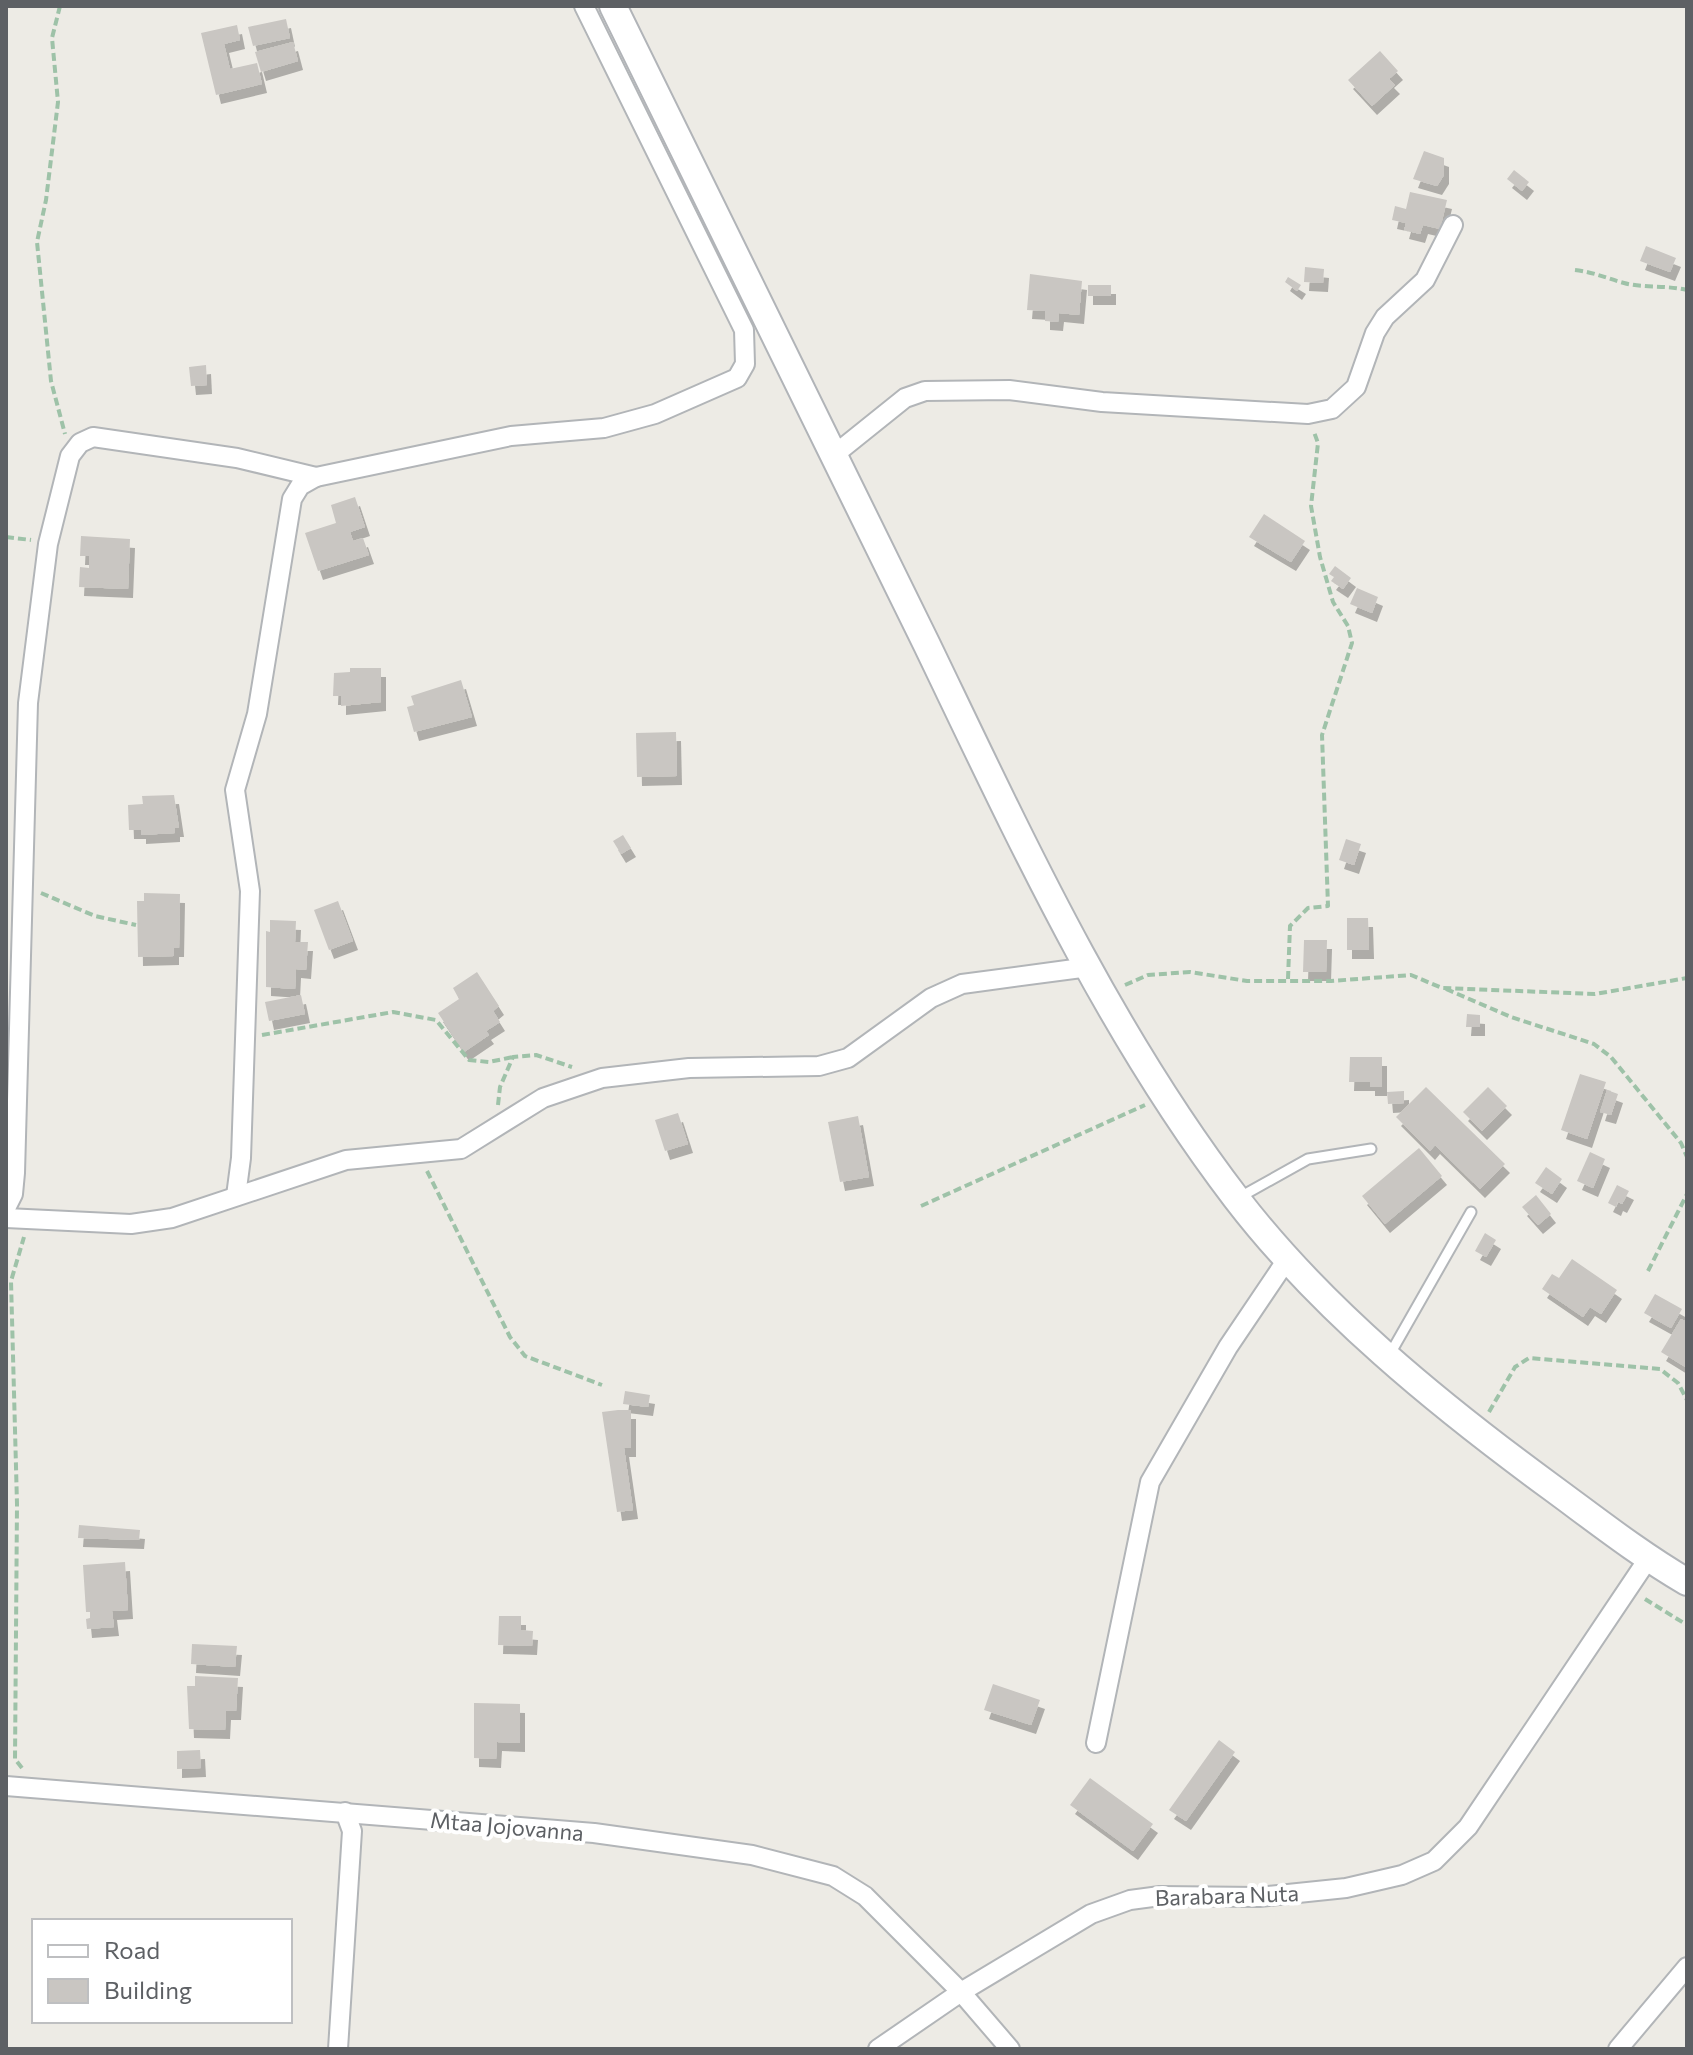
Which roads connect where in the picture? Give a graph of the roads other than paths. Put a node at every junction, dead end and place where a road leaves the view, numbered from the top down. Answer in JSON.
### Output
{"nodes":[{"id":1,"x":584,"y":6,"type":"edge"},
{"id":2,"x":613,"y":6,"type":"edge"},
{"id":3,"x":1453,"y":225,"type":"dead end"},
{"id":4,"x":834,"y":455,"type":"junction"},
{"id":5,"x":316,"y":477,"type":"junction"},
{"id":6,"x":1089,"y":967,"type":"junction"},
{"id":7,"x":1371,"y":1149,"type":"dead end"},
{"id":8,"x":236,"y":1196,"type":"junction"},
{"id":9,"x":1237,"y":1199,"type":"junction"},
{"id":10,"x":6,"y":1208,"type":"edge"},
{"id":11,"x":1471,"y":1212,"type":"dead end"},
{"id":12,"x":6,"y":1218,"type":"edge"},
{"id":13,"x":1288,"y":1258,"type":"junction"},
{"id":14,"x":1388,"y":1357,"type":"junction"},
{"id":15,"x":1648,"y":1559,"type":"junction"},
{"id":16,"x":1687,"y":1582,"type":"edge"},
{"id":17,"x":1096,"y":1743,"type":"dead end"},
{"id":18,"x":6,"y":1786,"type":"edge"},
{"id":19,"x":345,"y":1812,"type":"junction"},
{"id":20,"x":1687,"y":1967,"type":"edge"},
{"id":21,"x":961,"y":1992,"type":"junction"},
{"id":22,"x":338,"y":2049,"type":"edge"},
{"id":23,"x":878,"y":2049,"type":"edge"},
{"id":24,"x":1010,"y":2049,"type":"edge"},
{"id":25,"x":1618,"y":2049,"type":"edge"}],
"edges":[{"from":1,"to":5,"type":"street"},
{"from":2,"to":4,"type":"main road"},
{"from":3,"to":4,"type":"street"},
{"from":4,"to":6,"type":"main road"},
{"from":5,"to":8,"type":"street"},
{"from":5,"to":10,"type":"street"},
{"from":6,"to":8,"type":"street"},
{"from":6,"to":9,"type":"main road"},
{"from":7,"to":9,"type":"lane"},
{"from":8,"to":12,"type":"street"},
{"from":9,"to":13,"type":"main road"},
{"from":11,"to":14,"type":"lane"},
{"from":13,"to":14,"type":"main road"},
{"from":13,"to":17,"type":"street"},
{"from":14,"to":15,"type":"main road"},
{"from":15,"to":16,"type":"main road"},
{"from":15,"to":21,"type":"street","name":"Barabara Nuta"},
{"from":18,"to":19,"type":"street","name":"Mtaa Jojovanna"},
{"from":19,"to":21,"type":"street","name":"Mtaa Jojovanna"},
{"from":19,"to":22,"type":"street"},
{"from":20,"to":25,"type":"street"},
{"from":21,"to":23,"type":"street","name":"Barabara Nuta"},
{"from":21,"to":24,"type":"street","name":"Mtaa Jojovanna"}]}
